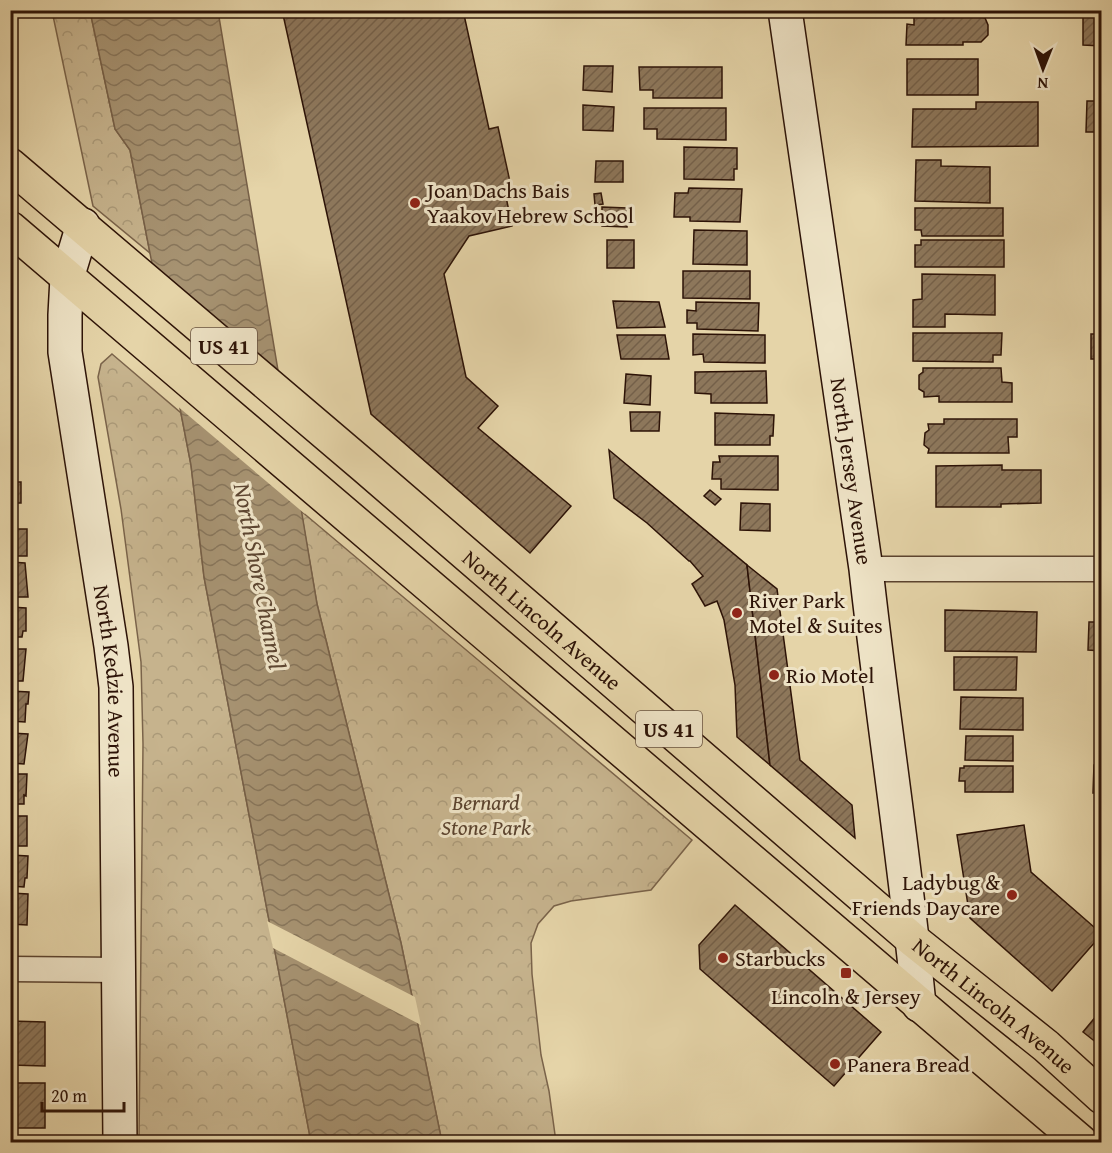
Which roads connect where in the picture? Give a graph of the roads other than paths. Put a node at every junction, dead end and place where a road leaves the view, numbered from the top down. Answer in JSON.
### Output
{"nodes":[{"id":1,"x":785,"y":10,"type":"edge"},
{"id":2,"x":10,"y":165,"type":"edge"},
{"id":3,"x":83,"y":225,"type":"junction"},
{"id":4,"x":10,"y":228,"type":"edge"},
{"id":5,"x":67,"y":278,"type":"junction"},
{"id":6,"x":866,"y":569,"type":"junction"},
{"id":7,"x":1101,"y":570,"type":"edge"},
{"id":8,"x":913,"y":940,"type":"junction"},
{"id":9,"x":10,"y":969,"type":"edge"},
{"id":10,"x":119,"y":970,"type":"junction"},
{"id":11,"x":920,"y":1005,"type":"junction"},
{"id":12,"x":1101,"y":1097,"type":"edge"},
{"id":13,"x":120,"y":1143,"type":"edge"},
{"id":14,"x":1082,"y":1143,"type":"edge"}],
"edges":[{"from":1,"to":6,"type":"main road","name":"North Jersey Avenue"},
{"from":2,"to":3,"type":"main road","name":"North Lincoln Avenue","number":"US 41"},
{"from":3,"to":5,"type":"main road","name":"North Kedzie Avenue"},
{"from":3,"to":8,"type":"main road","name":"North Lincoln Avenue","number":"US 41"},
{"from":4,"to":5,"type":"main road","name":"North Lincoln Avenue","number":"US 41"},
{"from":5,"to":10,"type":"main road","name":"North Kedzie Avenue"},
{"from":5,"to":11,"type":"main road","name":"North Lincoln Avenue","number":"US 41"},
{"from":6,"to":7,"type":"street"},
{"from":6,"to":8,"type":"main road","name":"North Jersey Avenue"},
{"from":8,"to":11,"type":"main road","name":"North Jersey Avenue"},
{"from":8,"to":12,"type":"main road","name":"North Lincoln Avenue","number":"US 41"},
{"from":9,"to":10,"type":"street"},
{"from":10,"to":13,"type":"main road","name":"North Kedzie Avenue"},
{"from":11,"to":14,"type":"main road","name":"North Lincoln Avenue","number":"US 41"}]}
